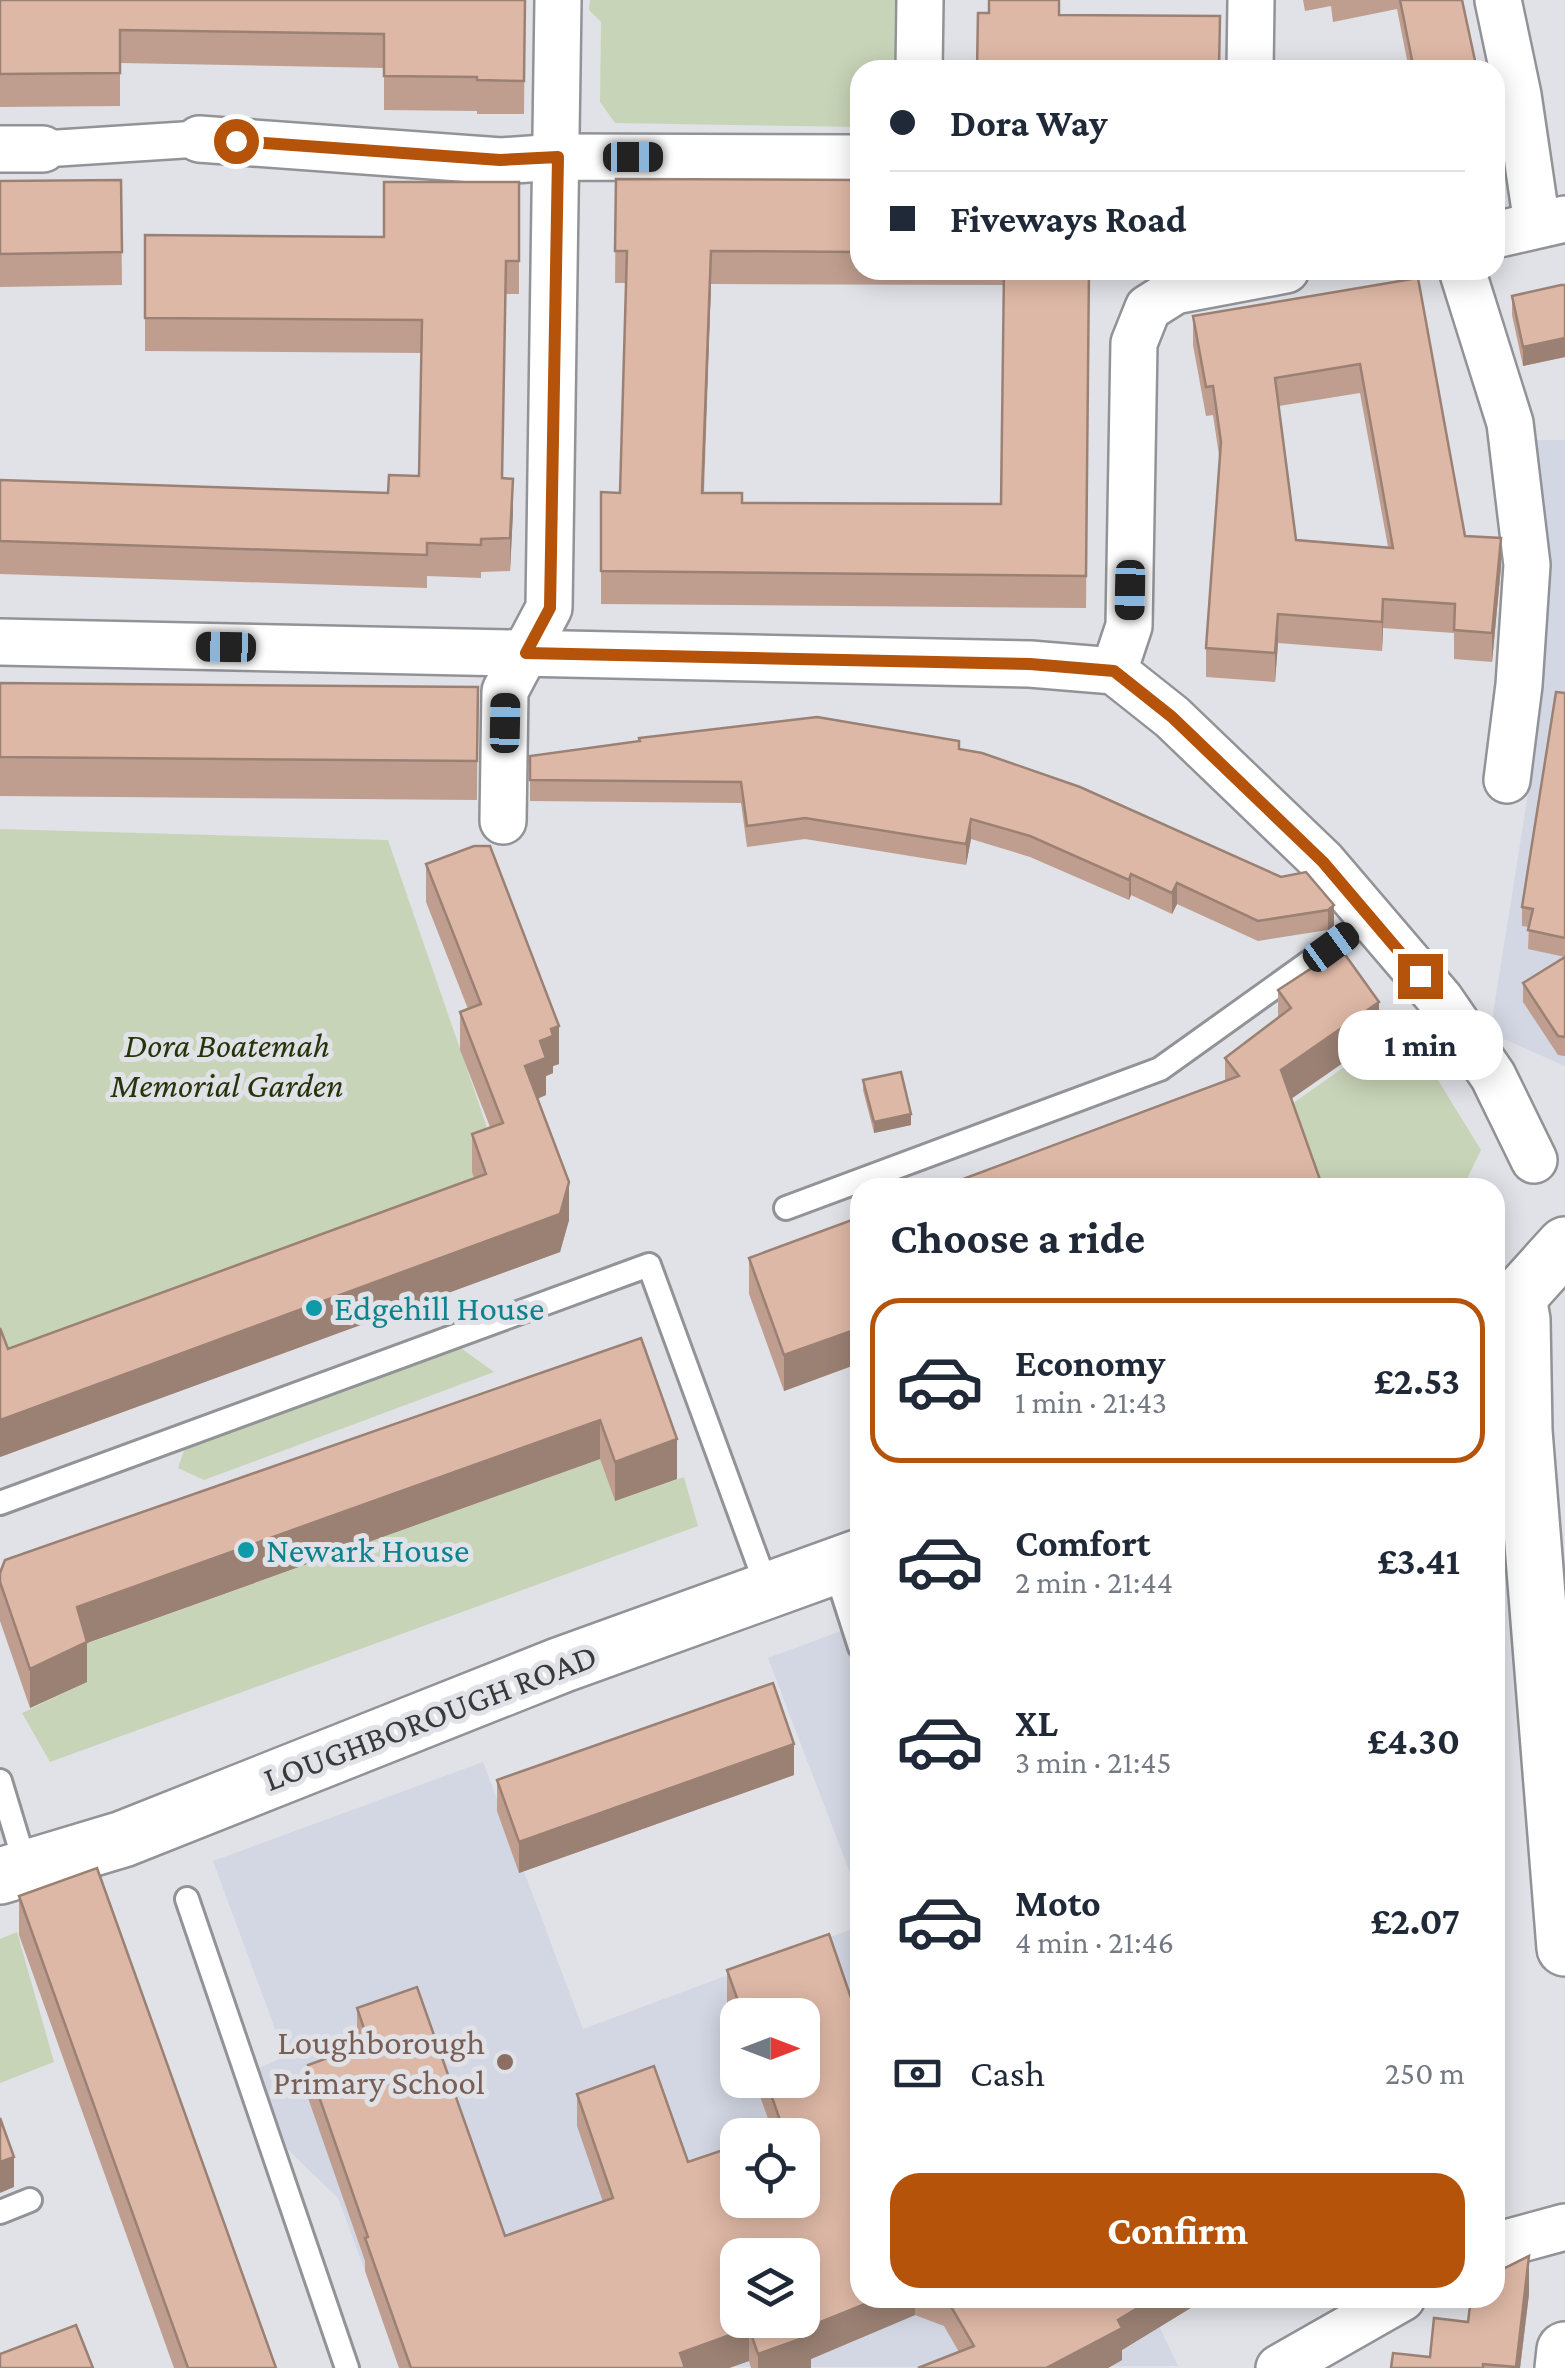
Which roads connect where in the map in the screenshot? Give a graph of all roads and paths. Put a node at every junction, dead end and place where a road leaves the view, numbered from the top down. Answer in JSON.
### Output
{"nodes":[{"id":1,"x":558,"y":0,"type":"edge"},
{"id":2,"x":920,"y":0,"type":"edge"},
{"id":3,"x":1251,"y":0,"type":"edge"},
{"id":4,"x":1498,"y":0,"type":"edge"},
{"id":5,"x":919,"y":60,"type":"edge"},
{"id":6,"x":1250,"y":60,"type":"edge"},
{"id":7,"x":198,"y":138,"type":"joint"},
{"id":8,"x":22,"y":149,"type":"edge"},
{"id":9,"x":558,"y":157,"type":"junction"},
{"id":10,"x":850,"y":158,"type":"edge"},
{"id":11,"x":1532,"y":226,"type":"edge"},
{"id":12,"x":1225,"y":280,"type":"edge"},
{"id":13,"x":1465,"y":280,"type":"edge"},
{"id":14,"x":0,"y":642,"type":"edge"},
{"id":15,"x":526,"y":653,"type":"junction"},
{"id":16,"x":1114,"y":671,"type":"junction"},
{"id":17,"x":1507,"y":780,"type":"dead end"},
{"id":18,"x":503,"y":821,"type":"dead end"},
{"id":19,"x":1371,"y":918,"type":"junction"},
{"id":20,"x":1534,"y":1160,"type":"dead end"},
{"id":21,"x":867,"y":1178,"type":"edge"},
{"id":22,"x":850,"y":1184,"type":"edge"},
{"id":23,"x":786,"y":1208,"type":"dead end"},
{"id":24,"x":1565,"y":1245,"type":"edge"},
{"id":25,"x":1507,"y":1301,"type":"edge"},
{"id":26,"x":0,"y":1503,"type":"edge"},
{"id":27,"x":847,"y":1561,"type":"edge"},
{"id":28,"x":768,"y":1590,"type":"junction"},
{"id":29,"x":0,"y":1780,"type":"edge"},
{"id":30,"x":13,"y":1872,"type":"edge"},
{"id":31,"x":186,"y":1899,"type":"dead end"},
{"id":32,"x":1565,"y":1948,"type":"edge"},
{"id":33,"x":30,"y":2200,"type":"dead end"},
{"id":34,"x":0,"y":2212,"type":"edge"},
{"id":35,"x":1565,"y":2227,"type":"edge"},
{"id":36,"x":1505,"y":2243,"type":"edge"},
{"id":37,"x":1384,"y":2308,"type":"edge"},
{"id":38,"x":1565,"y":2350,"type":"edge"},
{"id":39,"x":347,"y":2368,"type":"edge"},
{"id":40,"x":1279,"y":2368,"type":"edge"},
{"id":41,"x":1563,"y":2368,"type":"edge"}],
"edges":[{"from":1,"to":9,"type":"street"},
{"from":2,"to":5,"type":"street"},
{"from":3,"to":6,"type":"street"},
{"from":4,"to":11,"type":"street"},
{"from":7,"to":8,"type":"street"},
{"from":7,"to":9,"type":"street"},
{"from":9,"to":10,"type":"street"},
{"from":9,"to":15,"type":"street"},
{"from":12,"to":16,"type":"street"},
{"from":13,"to":17,"type":"street"},
{"from":14,"to":15,"type":"street"},
{"from":15,"to":16,"type":"street"},
{"from":15,"to":18,"type":"street"},
{"from":16,"to":19,"type":"street"},
{"from":19,"to":20,"type":"street"},
{"from":19,"to":21,"type":"lane"},
{"from":22,"to":23,"type":"lane"},
{"from":24,"to":25,"type":"street"},
{"from":25,"to":32,"type":"street"},
{"from":26,"to":28,"type":"lane"},
{"from":27,"to":28,"type":"street","name":"LOUGHBOROUGH ROAD"},
{"from":28,"to":30,"type":"street","name":"LOUGHBOROUGH ROAD"},
{"from":29,"to":30,"type":"lane"},
{"from":31,"to":39,"type":"lane"},
{"from":33,"to":34,"type":"lane"},
{"from":35,"to":36,"type":"street"},
{"from":37,"to":40,"type":"street"},
{"from":38,"to":41,"type":"street"}]}
